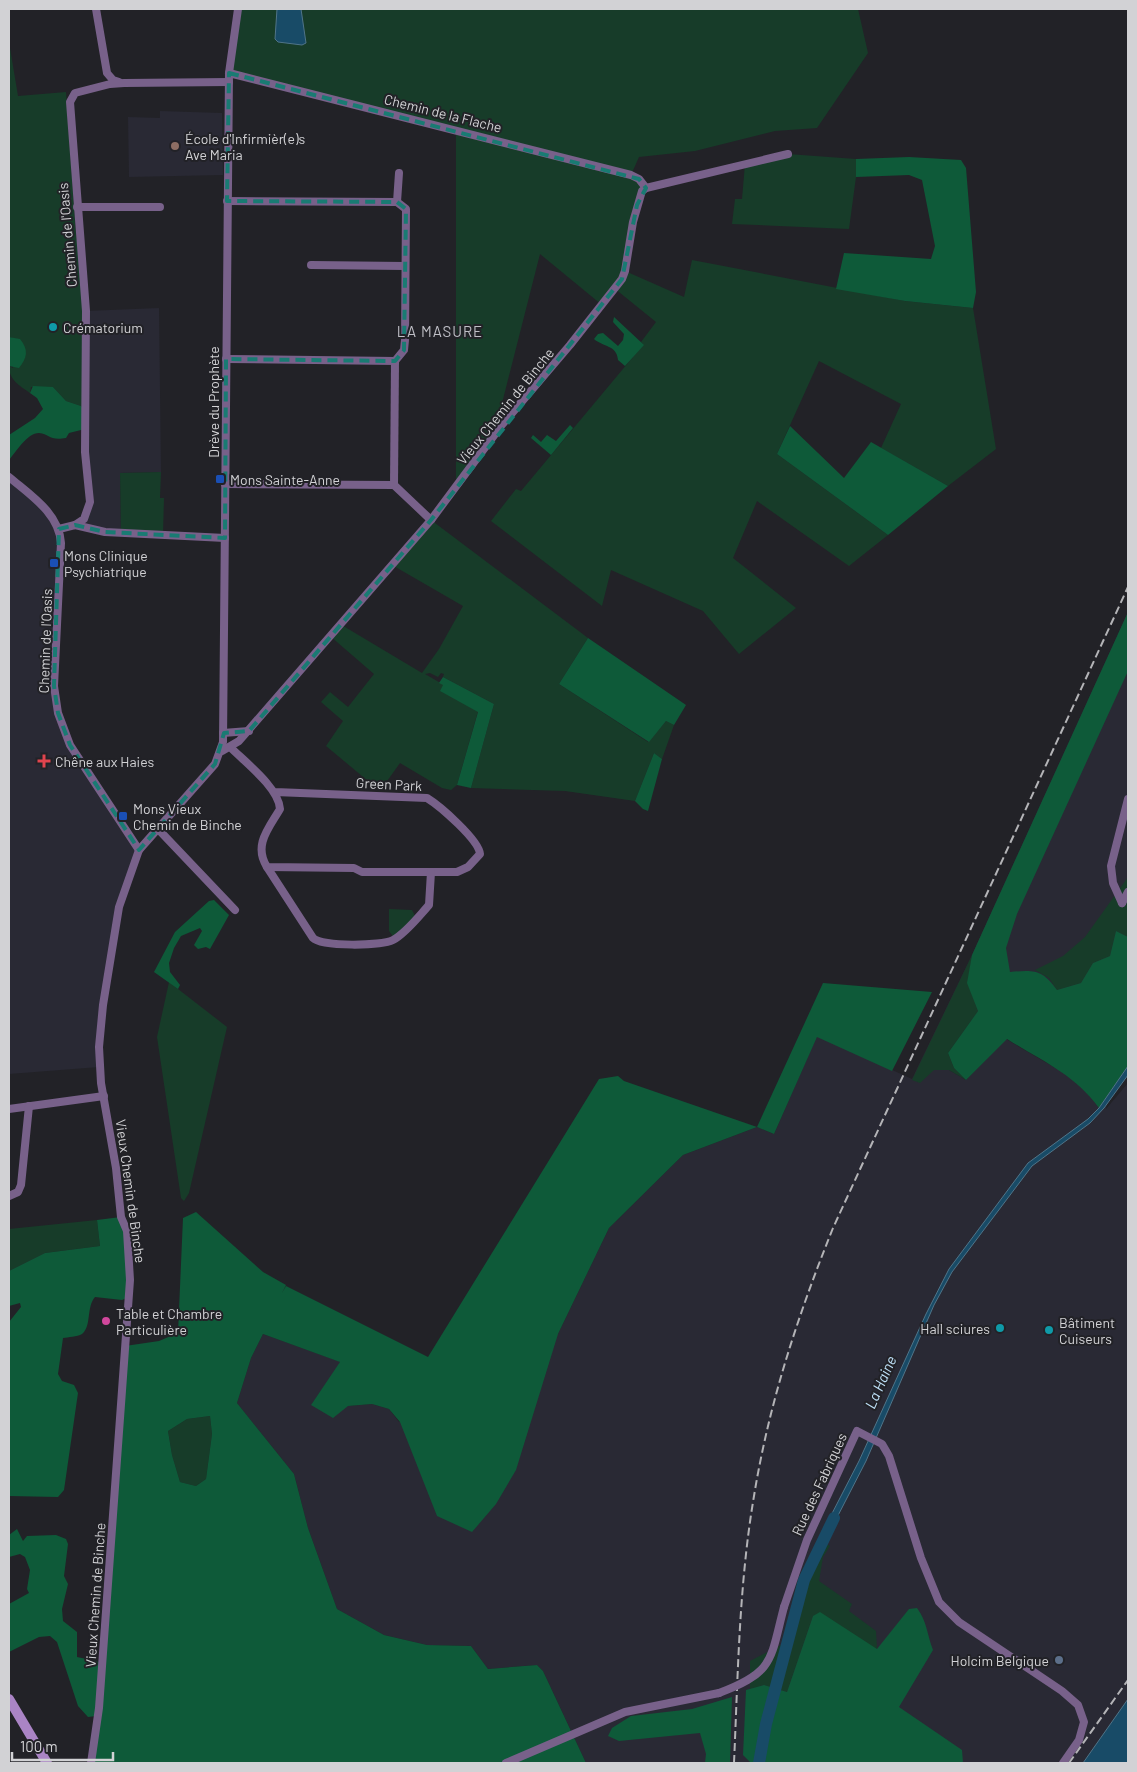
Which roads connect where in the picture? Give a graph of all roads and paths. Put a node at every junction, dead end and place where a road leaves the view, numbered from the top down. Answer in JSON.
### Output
{"nodes":[{"id":1,"x":96,"y":9,"type":"edge"},
{"id":2,"x":238,"y":9,"type":"edge"},
{"id":3,"x":229,"y":73,"type":"junction"},
{"id":4,"x":229,"y":82,"type":"junction"},
{"id":5,"x":124,"y":83,"type":"junction"},
{"id":6,"x":788,"y":154,"type":"dead end"},
{"id":7,"x":399,"y":173,"type":"dead end"},
{"id":8,"x":646,"y":188,"type":"junction"},
{"id":9,"x":227,"y":201,"type":"junction"},
{"id":10,"x":397,"y":202,"type":"junction"},
{"id":11,"x":77,"y":207,"type":"junction"},
{"id":12,"x":160,"y":207,"type":"dead end"},
{"id":13,"x":311,"y":265,"type":"dead end"},
{"id":14,"x":405,"y":266,"type":"junction"},
{"id":15,"x":226,"y":359,"type":"junction"},
{"id":16,"x":395,"y":361,"type":"junction"},
{"id":17,"x":9,"y":477,"type":"edge"},
{"id":18,"x":225,"y":484,"type":"junction"},
{"id":19,"x":394,"y":486,"type":"junction"},
{"id":20,"x":431,"y":520,"type":"junction"},
{"id":21,"x":75,"y":525,"type":"junction"},
{"id":22,"x":59,"y":529,"type":"junction"},
{"id":23,"x":225,"y":538,"type":"junction"},
{"id":24,"x":249,"y":731,"type":"junction"},
{"id":25,"x":223,"y":733,"type":"junction"},
{"id":26,"x":230,"y":747,"type":"junction"},
{"id":27,"x":222,"y":751,"type":"junction"},
{"id":28,"x":274,"y":792,"type":"junction"},
{"id":29,"x":1128,"y":799,"type":"edge"},
{"id":30,"x":158,"y":829,"type":"junction"},
{"id":31,"x":139,"y":850,"type":"junction"},
{"id":32,"x":267,"y":867,"type":"junction"},
{"id":33,"x":431,"y":872,"type":"junction"},
{"id":34,"x":1128,"y":892,"type":"edge"},
{"id":35,"x":235,"y":910,"type":"dead end"},
{"id":36,"x":104,"y":1096,"type":"junction"},
{"id":37,"x":29,"y":1106,"type":"junction"},
{"id":38,"x":9,"y":1108,"type":"edge"},
{"id":39,"x":9,"y":1196,"type":"edge"},
{"id":40,"x":9,"y":1699,"type":"edge"},
{"id":41,"x":47,"y":1763,"type":"edge"},
{"id":42,"x":91,"y":1763,"type":"edge"},
{"id":43,"x":506,"y":1763,"type":"edge"},
{"id":44,"x":1063,"y":1763,"type":"edge"}],
"edges":[{"from":1,"to":5,"type":"street"},
{"from":2,"to":3,"type":"street","name":"Drève du Prophète"},
{"from":3,"to":4,"type":"street","name":"Drève du Prophète"},
{"from":3,"to":8,"type":"street","name":"Chemin de la Flache"},
{"from":4,"to":5,"type":"street","name":"Chemin de l'Oasis"},
{"from":4,"to":9,"type":"street","name":"Drève du Prophète"},
{"from":5,"to":11,"type":"street","name":"Chemin de l'Oasis"},
{"from":6,"to":8,"type":"street"},
{"from":7,"to":10,"type":"street"},
{"from":8,"to":20,"type":"street","name":"Vieux Chemin de Binche"},
{"from":9,"to":10,"type":"street"},
{"from":9,"to":15,"type":"street","name":"Drève du Prophète"},
{"from":10,"to":14,"type":"street"},
{"from":11,"to":12,"type":"street"},
{"from":11,"to":21,"type":"street","name":"Chemin de l'Oasis"},
{"from":13,"to":14,"type":"street"},
{"from":14,"to":16,"type":"street"},
{"from":15,"to":16,"type":"street"},
{"from":15,"to":18,"type":"street","name":"Drève du Prophète"},
{"from":16,"to":19,"type":"street"},
{"from":17,"to":22,"type":"street"},
{"from":18,"to":19,"type":"street"},
{"from":18,"to":23,"type":"street","name":"Drève du Prophète"},
{"from":19,"to":20,"type":"street"},
{"from":20,"to":24,"type":"street","name":"Vieux Chemin de Binche"},
{"from":21,"to":22,"type":"street"},
{"from":21,"to":23,"type":"street"},
{"from":22,"to":31,"type":"street","name":"Chemin de l'Oasis"},
{"from":23,"to":25,"type":"street","name":"Drève du Prophète"},
{"from":24,"to":25,"type":"street"},
{"from":24,"to":26,"type":"street","name":"Vieux Chemin de Binche"},
{"from":25,"to":27,"type":"street","name":"Drève du Prophète"},
{"from":26,"to":27,"type":"street","name":"Vieux Chemin de Binche"},
{"from":26,"to":28,"type":"street"},
{"from":27,"to":30,"type":"street","name":"Vieux Chemin de Binche"},
{"from":28,"to":32,"type":"street"},
{"from":28,"to":33,"type":"street","name":"Green Park"},
{"from":29,"to":34,"type":"street"},
{"from":30,"to":31,"type":"street","name":"Vieux Chemin de Binche"},
{"from":30,"to":35,"type":"street"},
{"from":31,"to":36,"type":"street","name":"Vieux Chemin de Binche"},
{"from":32,"to":33,"type":"street","name":"Green Park"},
{"from":32,"to":33,"type":"street"},
{"from":36,"to":37,"type":"street"},
{"from":36,"to":42,"type":"street","name":"Vieux Chemin de Binche"},
{"from":37,"to":38,"type":"street"},
{"from":37,"to":39,"type":"street"},
{"from":40,"to":41,"type":"main road"},
{"from":43,"to":44,"type":"street","name":"Rue des Fabriques","bridge":true}]}
